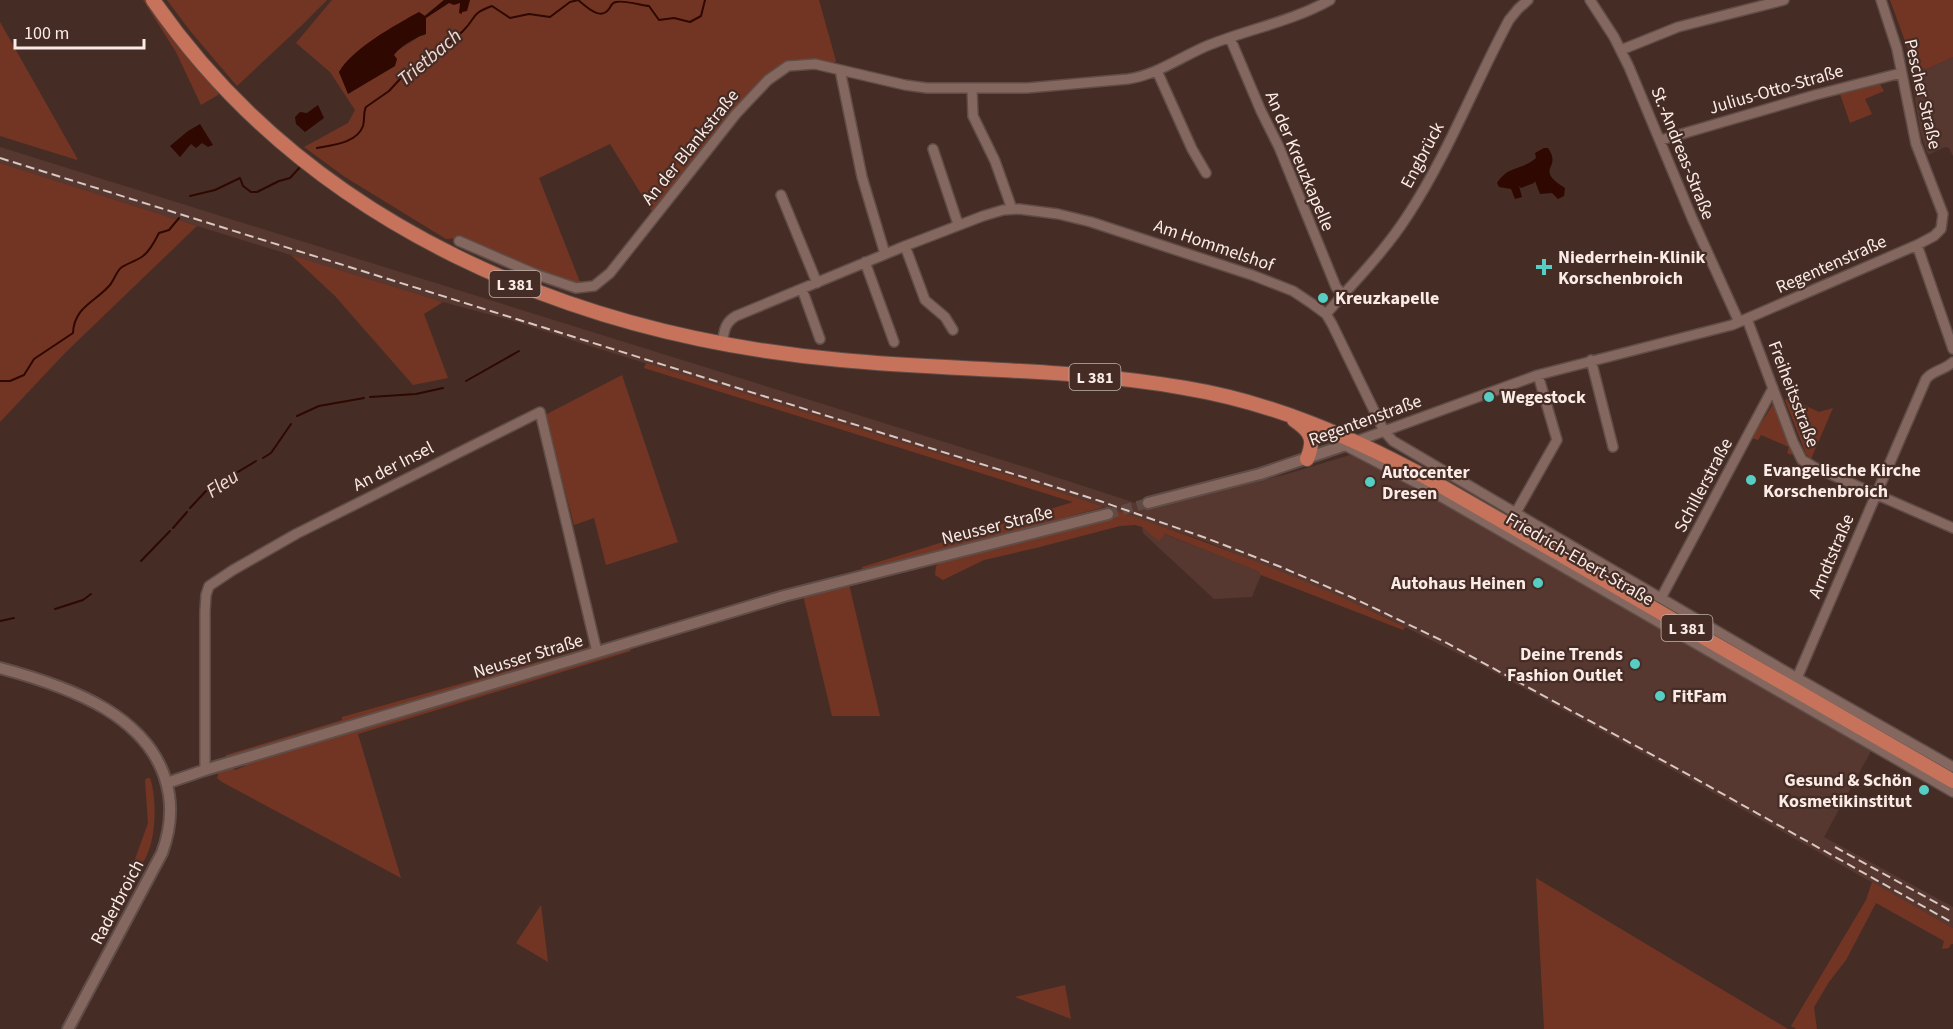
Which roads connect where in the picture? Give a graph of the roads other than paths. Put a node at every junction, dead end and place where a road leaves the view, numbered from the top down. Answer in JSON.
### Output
{"nodes":[{"id":1,"x":153,"y":0,"type":"edge"},
{"id":2,"x":1330,"y":0,"type":"edge"},
{"id":3,"x":1528,"y":0,"type":"edge"},
{"id":4,"x":1590,"y":0,"type":"edge"},
{"id":5,"x":1784,"y":0,"type":"edge"},
{"id":6,"x":1881,"y":0,"type":"edge"},
{"id":7,"x":1230,"y":38,"type":"junction"},
{"id":8,"x":1621,"y":50,"type":"junction"},
{"id":9,"x":840,"y":70,"type":"junction"},
{"id":10,"x":1157,"y":70,"type":"junction"},
{"id":11,"x":1901,"y":73,"type":"junction"},
{"id":12,"x":972,"y":89,"type":"junction"},
{"id":13,"x":1661,"y":140,"type":"junction"},
{"id":14,"x":933,"y":148,"type":"dead end"},
{"id":15,"x":1206,"y":173,"type":"dead end"},
{"id":16,"x":780,"y":195,"type":"dead end"},
{"id":17,"x":1012,"y":210,"type":"junction"},
{"id":18,"x":958,"y":224,"type":"junction"},
{"id":19,"x":1941,"y":229,"type":"junction"},
{"id":20,"x":1952,"y":229,"type":"edge"},
{"id":21,"x":459,"y":241,"type":"dead end"},
{"id":22,"x":1917,"y":245,"type":"junction"},
{"id":23,"x":905,"y":246,"type":"junction"},
{"id":24,"x":885,"y":254,"type":"junction"},
{"id":25,"x":865,"y":262,"type":"junction"},
{"id":26,"x":817,"y":283,"type":"junction"},
{"id":27,"x":802,"y":289,"type":"junction"},
{"id":28,"x":1343,"y":295,"type":"junction"},
{"id":29,"x":1326,"y":314,"type":"junction"},
{"id":30,"x":1743,"y":321,"type":"junction"},
{"id":31,"x":953,"y":330,"type":"dead end"},
{"id":32,"x":820,"y":339,"type":"dead end"},
{"id":33,"x":894,"y":342,"type":"dead end"},
{"id":34,"x":722,"y":345,"type":"junction"},
{"id":35,"x":1953,"y":349,"type":"edge"},
{"id":36,"x":1591,"y":360,"type":"junction"},
{"id":37,"x":1953,"y":362,"type":"edge"},
{"id":38,"x":1538,"y":375,"type":"junction"},
{"id":39,"x":1773,"y":388,"type":"junction"},
{"id":40,"x":1285,"y":414,"type":"junction"},
{"id":41,"x":1384,"y":430,"type":"junction"},
{"id":42,"x":1352,"y":444,"type":"junction"},
{"id":43,"x":1613,"y":447,"type":"dead end"},
{"id":44,"x":1307,"y":459,"type":"junction"},
{"id":45,"x":1876,"y":494,"type":"junction"},
{"id":46,"x":1148,"y":503,"type":"tunnel mouth"},
{"id":47,"x":1108,"y":514,"type":"tunnel mouth"},
{"id":48,"x":1515,"y":514,"type":"junction"},
{"id":49,"x":1953,"y":528,"type":"edge"},
{"id":50,"x":1661,"y":598,"type":"junction"},
{"id":51,"x":597,"y":652,"type":"junction"},
{"id":52,"x":0,"y":668,"type":"edge"},
{"id":53,"x":1797,"y":678,"type":"junction"},
{"id":54,"x":1953,"y":767,"type":"edge"},
{"id":55,"x":205,"y":770,"type":"junction"},
{"id":56,"x":1953,"y":781,"type":"edge"},
{"id":57,"x":167,"y":783,"type":"junction"},
{"id":58,"x":1953,"y":792,"type":"edge"},
{"id":59,"x":68,"y":1029,"type":"edge"}],
"edges":[{"from":1,"to":34,"type":"main road","number":"L 381"},
{"from":2,"to":7,"type":"street","name":"An der Blankstraße"},
{"from":3,"to":28,"type":"street","name":"Engbrück"},
{"from":4,"to":8,"type":"street","name":"St.-Andreas-Straße"},
{"from":5,"to":8,"type":"street"},
{"from":6,"to":11,"type":"street","name":"Pescher Straße"},
{"from":7,"to":10,"type":"street","name":"An der Blankstraße"},
{"from":7,"to":28,"type":"street","name":"An der Kreuzkapelle"},
{"from":8,"to":13,"type":"street","name":"St.-Andreas-Straße"},
{"from":9,"to":12,"type":"street","name":"An der Blankstraße"},
{"from":9,"to":21,"type":"street","name":"An der Blankstraße"},
{"from":9,"to":24,"type":"street"},
{"from":10,"to":12,"type":"street","name":"An der Blankstraße"},
{"from":10,"to":15,"type":"street"},
{"from":11,"to":13,"type":"street","name":"Julius-Otto-Straße"},
{"from":11,"to":19,"type":"street","name":"Pescher Straße"},
{"from":12,"to":17,"type":"street"},
{"from":13,"to":30,"type":"street","name":"St.-Andreas-Straße"},
{"from":14,"to":18,"type":"street"},
{"from":16,"to":26,"type":"street"},
{"from":17,"to":18,"type":"street","name":"Am Hommelshof"},
{"from":17,"to":29,"type":"street","name":"Am Hommelshof"},
{"from":18,"to":23,"type":"street","name":"Am Hommelshof"},
{"from":19,"to":20,"type":"street"},
{"from":19,"to":22,"type":"street","name":"Regentenstraße"},
{"from":22,"to":30,"type":"street","name":"Regentenstraße"},
{"from":22,"to":35,"type":"street"},
{"from":23,"to":24,"type":"street","name":"Am Hommelshof"},
{"from":23,"to":31,"type":"street"},
{"from":24,"to":25,"type":"street","name":"Am Hommelshof"},
{"from":25,"to":26,"type":"street","name":"Am Hommelshof"},
{"from":25,"to":33,"type":"street"},
{"from":26,"to":27,"type":"street","name":"Am Hommelshof"},
{"from":27,"to":32,"type":"street"},
{"from":27,"to":34,"type":"street","name":"Am Hommelshof"},
{"from":28,"to":29,"type":"street","name":"Engbrück"},
{"from":29,"to":41,"type":"street","name":"Am Hommelshof"},
{"from":30,"to":36,"type":"street","name":"Regentenstraße"},
{"from":30,"to":39,"type":"street","name":"Freiheitsstraße"},
{"from":34,"to":40,"type":"main road","number":"L 381"},
{"from":36,"to":38,"type":"street","name":"Regentenstraße"},
{"from":36,"to":43,"type":"street"},
{"from":37,"to":45,"type":"street","name":"Arndtstraße"},
{"from":38,"to":41,"type":"street","name":"Regentenstraße"},
{"from":38,"to":48,"type":"street"},
{"from":39,"to":45,"type":"street","name":"Freiheitsstraße"},
{"from":39,"to":50,"type":"street","name":"Schillerstraße"},
{"from":40,"to":42,"type":"main road","number":"L 381"},
{"from":40,"to":44,"type":"main road"},
{"from":41,"to":42,"type":"street","name":"Regentenstraße"},
{"from":41,"to":48,"type":"street","name":"Friedrich-Ebert-Straße"},
{"from":42,"to":44,"type":"street","name":"Regentenstraße"},
{"from":42,"to":56,"type":"main road","number":"L 381"},
{"from":42,"to":58,"type":"street","name":"Friedrich-Ebert-Straße"},
{"from":44,"to":46,"type":"street","name":"Regentenstraße"},
{"from":45,"to":49,"type":"street","name":"Freiheitsstraße"},
{"from":45,"to":53,"type":"street","name":"Arndtstraße"},
{"from":47,"to":51,"type":"street","name":"Neusser Straße"},
{"from":48,"to":50,"type":"street","name":"Friedrich-Ebert-Straße"},
{"from":50,"to":53,"type":"street","name":"Friedrich-Ebert-Straße"},
{"from":51,"to":55,"type":"street","name":"Neusser Straße"},
{"from":51,"to":55,"type":"street","name":"An der Insel"},
{"from":52,"to":57,"type":"street"},
{"from":53,"to":54,"type":"street","name":"Friedrich-Ebert-Straße"},
{"from":55,"to":57,"type":"street","name":"Neusser Straße"},
{"from":57,"to":59,"type":"street","name":"Raderbroich"}]}
